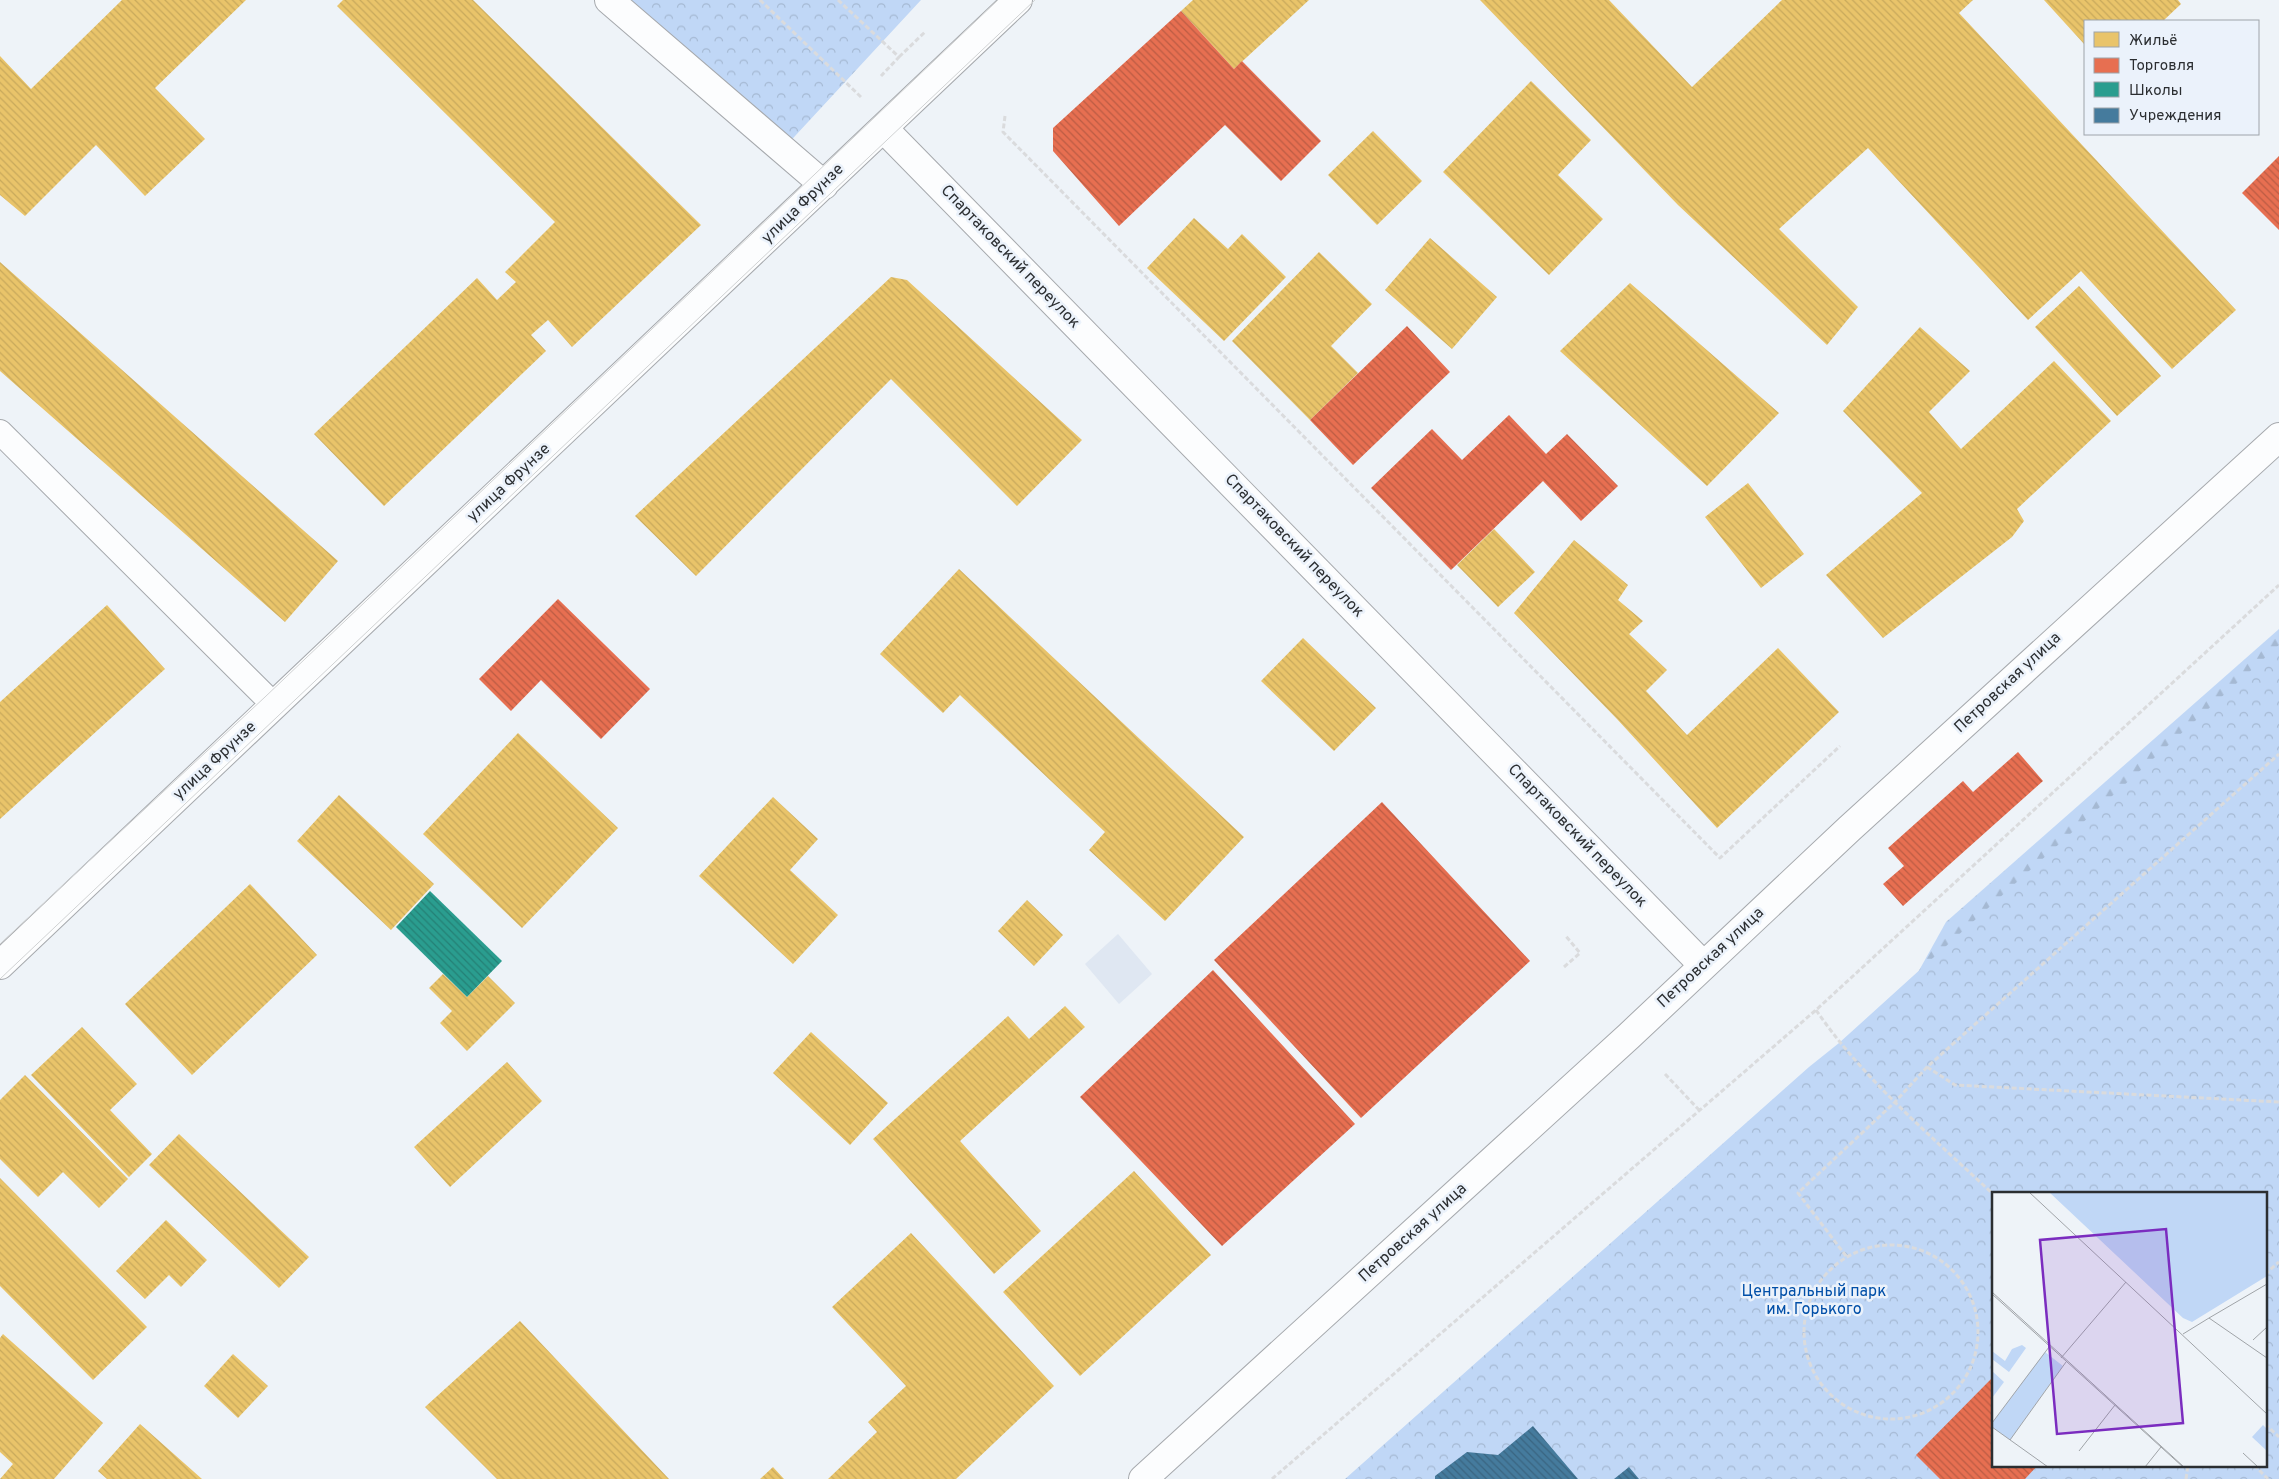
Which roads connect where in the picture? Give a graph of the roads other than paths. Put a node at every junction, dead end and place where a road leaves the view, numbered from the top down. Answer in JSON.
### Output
{"nodes":[{"id":1,"x":609,"y":0,"type":"edge"},
{"id":2,"x":1018,"y":0,"type":"edge"},
{"id":3,"x":883,"y":128,"type":"junction"},
{"id":4,"x":824,"y":185,"type":"junction"},
{"id":5,"x":0,"y":432,"type":"edge"},
{"id":6,"x":2279,"y":437,"type":"edge"},
{"id":7,"x":274,"y":705,"type":"junction"},
{"id":8,"x":0,"y":965,"type":"edge"},
{"id":9,"x":1703,"y":965,"type":"junction"},
{"id":10,"x":1143,"y":1479,"type":"edge"}],
"edges":[{"from":1,"to":4,"type":"street"},
{"from":2,"to":3,"type":"street","name":"улица Фрунзе"},
{"from":3,"to":4,"type":"street","name":"улица Фрунзе"},
{"from":3,"to":9,"type":"street","name":"Спартаковский переулок"},
{"from":4,"to":7,"type":"street","name":"улица Фрунзе"},
{"from":5,"to":7,"type":"lane"},
{"from":6,"to":9,"type":"street","name":"Петровская улица"},
{"from":7,"to":8,"type":"street","name":"улица Фрунзе"},
{"from":9,"to":10,"type":"street","name":"Петровская улица"}]}
